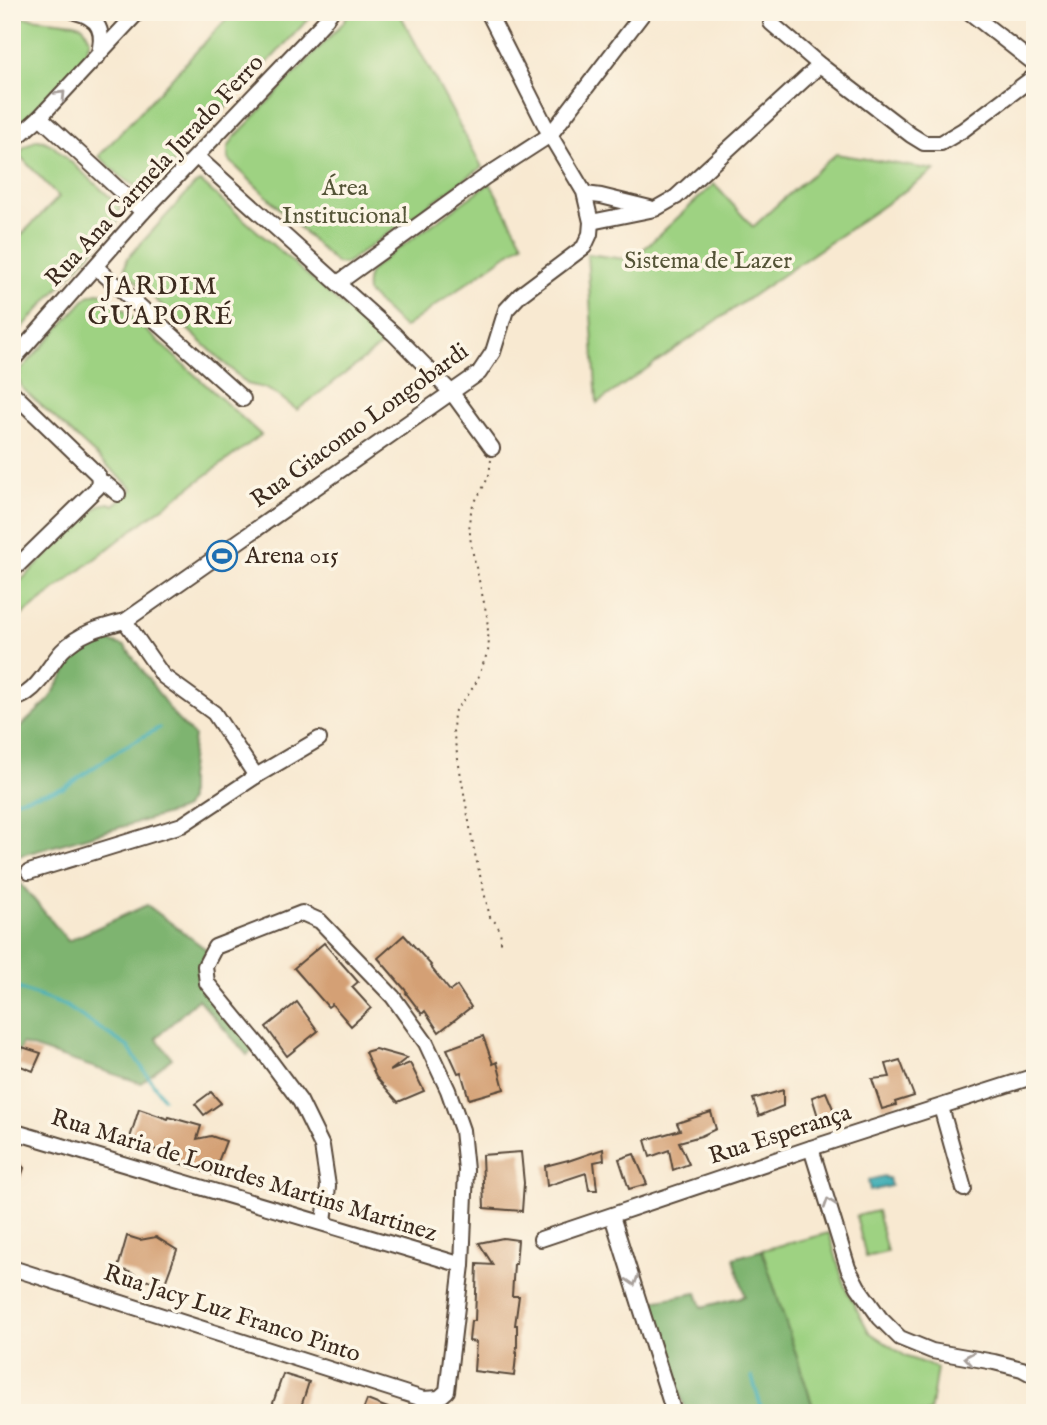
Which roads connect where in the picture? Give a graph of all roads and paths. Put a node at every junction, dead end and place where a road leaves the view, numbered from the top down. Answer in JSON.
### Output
{"nodes":[{"id":1,"x":75,"y":12,"type":"edge"},
{"id":2,"x":138,"y":12,"type":"edge"},
{"id":3,"x":331,"y":12,"type":"edge"},
{"id":4,"x":488,"y":12,"type":"edge"},
{"id":5,"x":645,"y":12,"type":"edge"},
{"id":6,"x":969,"y":12,"type":"edge"},
{"id":7,"x":765,"y":17,"type":"edge"},
{"id":8,"x":97,"y":57,"type":"junction"},
{"id":9,"x":1035,"y":64,"type":"edge"},
{"id":10,"x":820,"y":65,"type":"junction"},
{"id":11,"x":1035,"y":76,"type":"edge"},
{"id":12,"x":40,"y":117,"type":"junction"},
{"id":13,"x":550,"y":135,"type":"junction"},
{"id":14,"x":12,"y":142,"type":"edge"},
{"id":15,"x":197,"y":157,"type":"junction"},
{"id":16,"x":585,"y":194,"type":"junction"},
{"id":17,"x":655,"y":209,"type":"junction"},
{"id":18,"x":143,"y":212,"type":"junction"},
{"id":19,"x":592,"y":222,"type":"junction"},
{"id":20,"x":96,"y":267,"type":"junction"},
{"id":21,"x":338,"y":283,"type":"junction"},
{"id":22,"x":12,"y":361,"type":"edge"},
{"id":23,"x":12,"y":392,"type":"edge"},
{"id":24,"x":452,"y":393,"type":"junction"},
{"id":25,"x":243,"y":399,"type":"dead end"},
{"id":26,"x":492,"y":448,"type":"joint"},
{"id":27,"x":99,"y":481,"type":"junction"},
{"id":28,"x":118,"y":494,"type":"dead end"},
{"id":29,"x":12,"y":572,"type":"edge"},
{"id":30,"x":125,"y":621,"type":"junction"},
{"id":31,"x":12,"y":700,"type":"edge"},
{"id":32,"x":319,"y":739,"type":"dead end"},
{"id":33,"x":257,"y":776,"type":"junction"},
{"id":34,"x":29,"y":872,"type":"dead end"},
{"id":35,"x":501,"y":943,"type":"dead end"},
{"id":36,"x":1035,"y":1076,"type":"edge"},
{"id":37,"x":941,"y":1107,"type":"junction"},
{"id":38,"x":12,"y":1131,"type":"edge"},
{"id":39,"x":811,"y":1148,"type":"junction"},
{"id":40,"x":964,"y":1189,"type":"dead end"},
{"id":41,"x":612,"y":1216,"type":"junction"},
{"id":42,"x":324,"y":1223,"type":"junction"},
{"id":43,"x":541,"y":1239,"type":"dead end"},
{"id":44,"x":463,"y":1265,"type":"junction"},
{"id":45,"x":12,"y":1268,"type":"edge"},
{"id":46,"x":1035,"y":1376,"type":"edge"},
{"id":47,"x":674,"y":1413,"type":"edge"}],
"edges":[{"from":1,"to":8,"type":"street"},
{"from":2,"to":8,"type":"street"},
{"from":3,"to":15,"type":"street","name":"Rua Ana Carmela Jurado Ferro"},
{"from":4,"to":13,"type":"street"},
{"from":5,"to":13,"type":"street"},
{"from":6,"to":9,"type":"street"},
{"from":7,"to":10,"type":"street"},
{"from":12,"to":8,"type":"street","one_way":true},
{"from":10,"to":11,"type":"street"},
{"from":10,"to":17,"type":"street"},
{"from":12,"to":14,"type":"street"},
{"from":12,"to":18,"type":"street"},
{"from":13,"to":16,"type":"street"},
{"from":13,"to":21,"type":"street"},
{"from":15,"to":18,"type":"street","name":"Rua Ana Carmela Jurado Ferro"},
{"from":15,"to":21,"type":"street"},
{"from":16,"to":17,"type":"street"},
{"from":16,"to":19,"type":"street"},
{"from":17,"to":19,"type":"street"},
{"from":18,"to":20,"type":"street","name":"Rua Ana Carmela Jurado Ferro"},
{"from":19,"to":24,"type":"street","name":"Rua Giacomo Longobardi"},
{"from":20,"to":22,"type":"street","name":"Rua Ana Carmela Jurado Ferro"},
{"from":20,"to":25,"type":"street"},
{"from":21,"to":24,"type":"street"},
{"from":23,"to":27,"type":"street"},
{"from":24,"to":26,"type":"street"},
{"from":24,"to":30,"type":"street","name":"Rua Giacomo Longobardi"},
{"from":26,"to":35,"type":"path"},
{"from":27,"to":28,"type":"street"},
{"from":27,"to":29,"type":"street"},
{"from":30,"to":31,"type":"street","name":"Rua Giacomo Longobardi"},
{"from":30,"to":33,"type":"street"},
{"from":32,"to":33,"type":"street"},
{"from":33,"to":34,"type":"street"},
{"from":36,"to":37,"type":"street","name":"Rua Esperança"},
{"from":37,"to":39,"type":"street","name":"Rua Esperança"},
{"from":37,"to":40,"type":"street"},
{"from":38,"to":42,"type":"street","name":"Rua Maria de Lourdes Martins Martinez"},
{"from":39,"to":41,"type":"street","name":"Rua Esperança"},
{"from":46,"to":39,"type":"street","one_way":true},
{"from":41,"to":43,"type":"street","name":"Rua Esperança"},
{"from":41,"to":47,"type":"street","one_way":true},
{"from":42,"to":44,"type":"street","name":"Rua Maria de Lourdes Martins Martinez"},
{"from":42,"to":44,"type":"street"},
{"from":44,"to":45,"type":"street","name":"Rua Jacy Luz Franco Pinto"}]}
